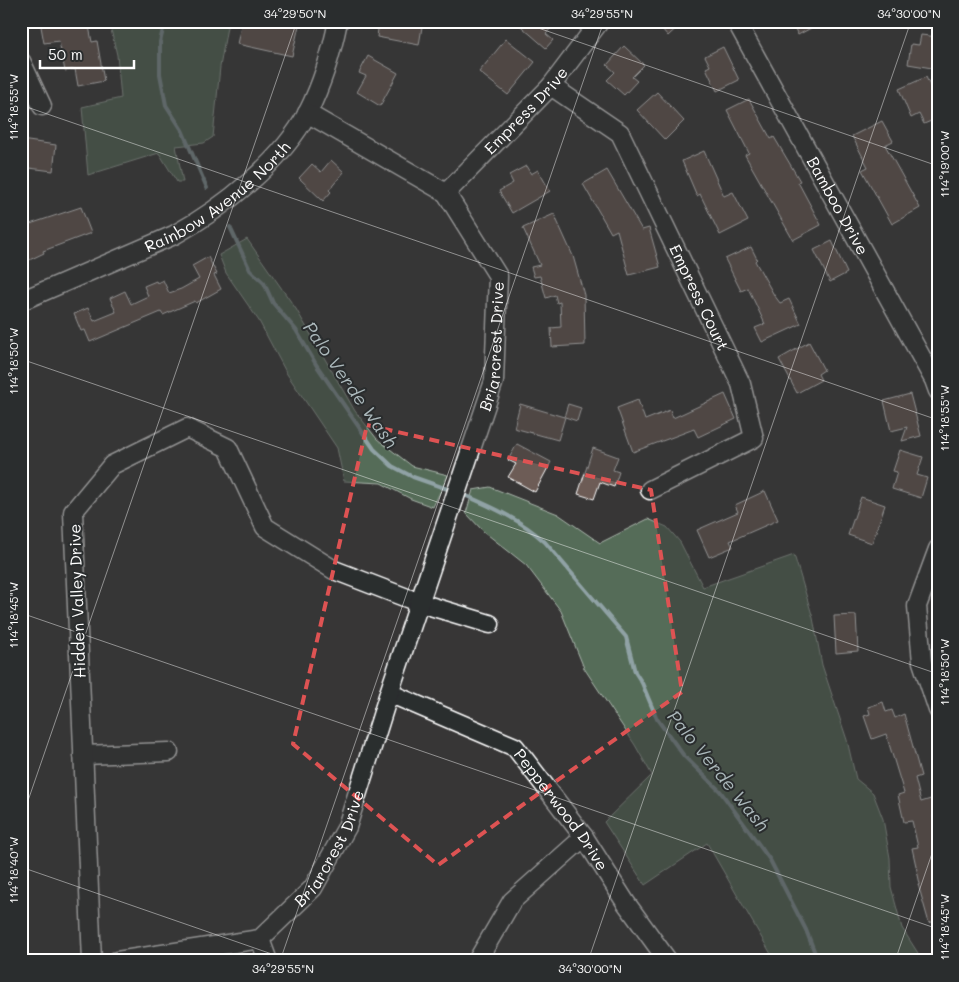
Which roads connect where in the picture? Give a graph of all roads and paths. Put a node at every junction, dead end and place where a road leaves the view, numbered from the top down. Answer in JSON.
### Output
{"nodes":[{"id":1,"x":338,"y":21,"type":"edge"},
{"id":2,"x":600,"y":21,"type":"edge"},
{"id":3,"x":736,"y":21,"type":"edge"},
{"id":4,"x":21,"y":62,"type":"edge"},
{"id":5,"x":551,"y":86,"type":"junction"},
{"id":6,"x":42,"y":106,"type":"dead end"},
{"id":7,"x":307,"y":113,"type":"junction"},
{"id":8,"x":446,"y":193,"type":"junction"},
{"id":9,"x":21,"y":301,"type":"edge"},
{"id":10,"x":938,"y":391,"type":"edge"},
{"id":11,"x":650,"y":490,"type":"dead end"},
{"id":12,"x":938,"y":549,"type":"edge"},
{"id":13,"x":420,"y":603,"type":"junction"},
{"id":14,"x":490,"y":624,"type":"dead end"},
{"id":15,"x":389,"y":693,"type":"junction"},
{"id":16,"x":938,"y":710,"type":"edge"},
{"id":17,"x":169,"y":752,"type":"dead end"},
{"id":18,"x":83,"y":756,"type":"junction"},
{"id":19,"x":584,"y":838,"type":"junction"},
{"id":20,"x":260,"y":939,"type":"junction"},
{"id":21,"x":92,"y":961,"type":"edge"},
{"id":22,"x":117,"y":961,"type":"edge"},
{"id":23,"x":268,"y":961,"type":"edge"},
{"id":24,"x":477,"y":961,"type":"edge"},
{"id":25,"x":668,"y":961,"type":"edge"}],
"edges":[{"from":1,"to":7,"type":"street","name":"Rainbow Avenue North"},
{"from":2,"to":5,"type":"street","name":"Empress Drive"},
{"from":3,"to":10,"type":"street","name":"Bamboo Drive"},
{"from":4,"to":6,"type":"street"},
{"from":5,"to":8,"type":"street","name":"Empress Drive"},
{"from":5,"to":11,"type":"street","name":"Empress Court"},
{"from":7,"to":8,"type":"street","name":"Briarcrest Drive"},
{"from":7,"to":9,"type":"street","name":"Rainbow Avenue North"},
{"from":8,"to":13,"type":"street","name":"Briarcrest Drive"},
{"from":12,"to":16,"type":"street"},
{"from":13,"to":14,"type":"street"},
{"from":13,"to":15,"type":"street","name":"Briarcrest Drive"},
{"from":13,"to":18,"type":"street","name":"Hidden Valley Drive"},
{"from":15,"to":19,"type":"street","name":"Pepperwood Drive"},
{"from":15,"to":20,"type":"street","name":"Briarcrest Drive"},
{"from":17,"to":18,"type":"street"},
{"from":18,"to":21,"type":"street","name":"Hidden Valley Drive"},
{"from":19,"to":24,"type":"street"},
{"from":19,"to":25,"type":"street","name":"Pepperwood Drive"},
{"from":20,"to":22,"type":"street"},
{"from":20,"to":23,"type":"street"}]}
